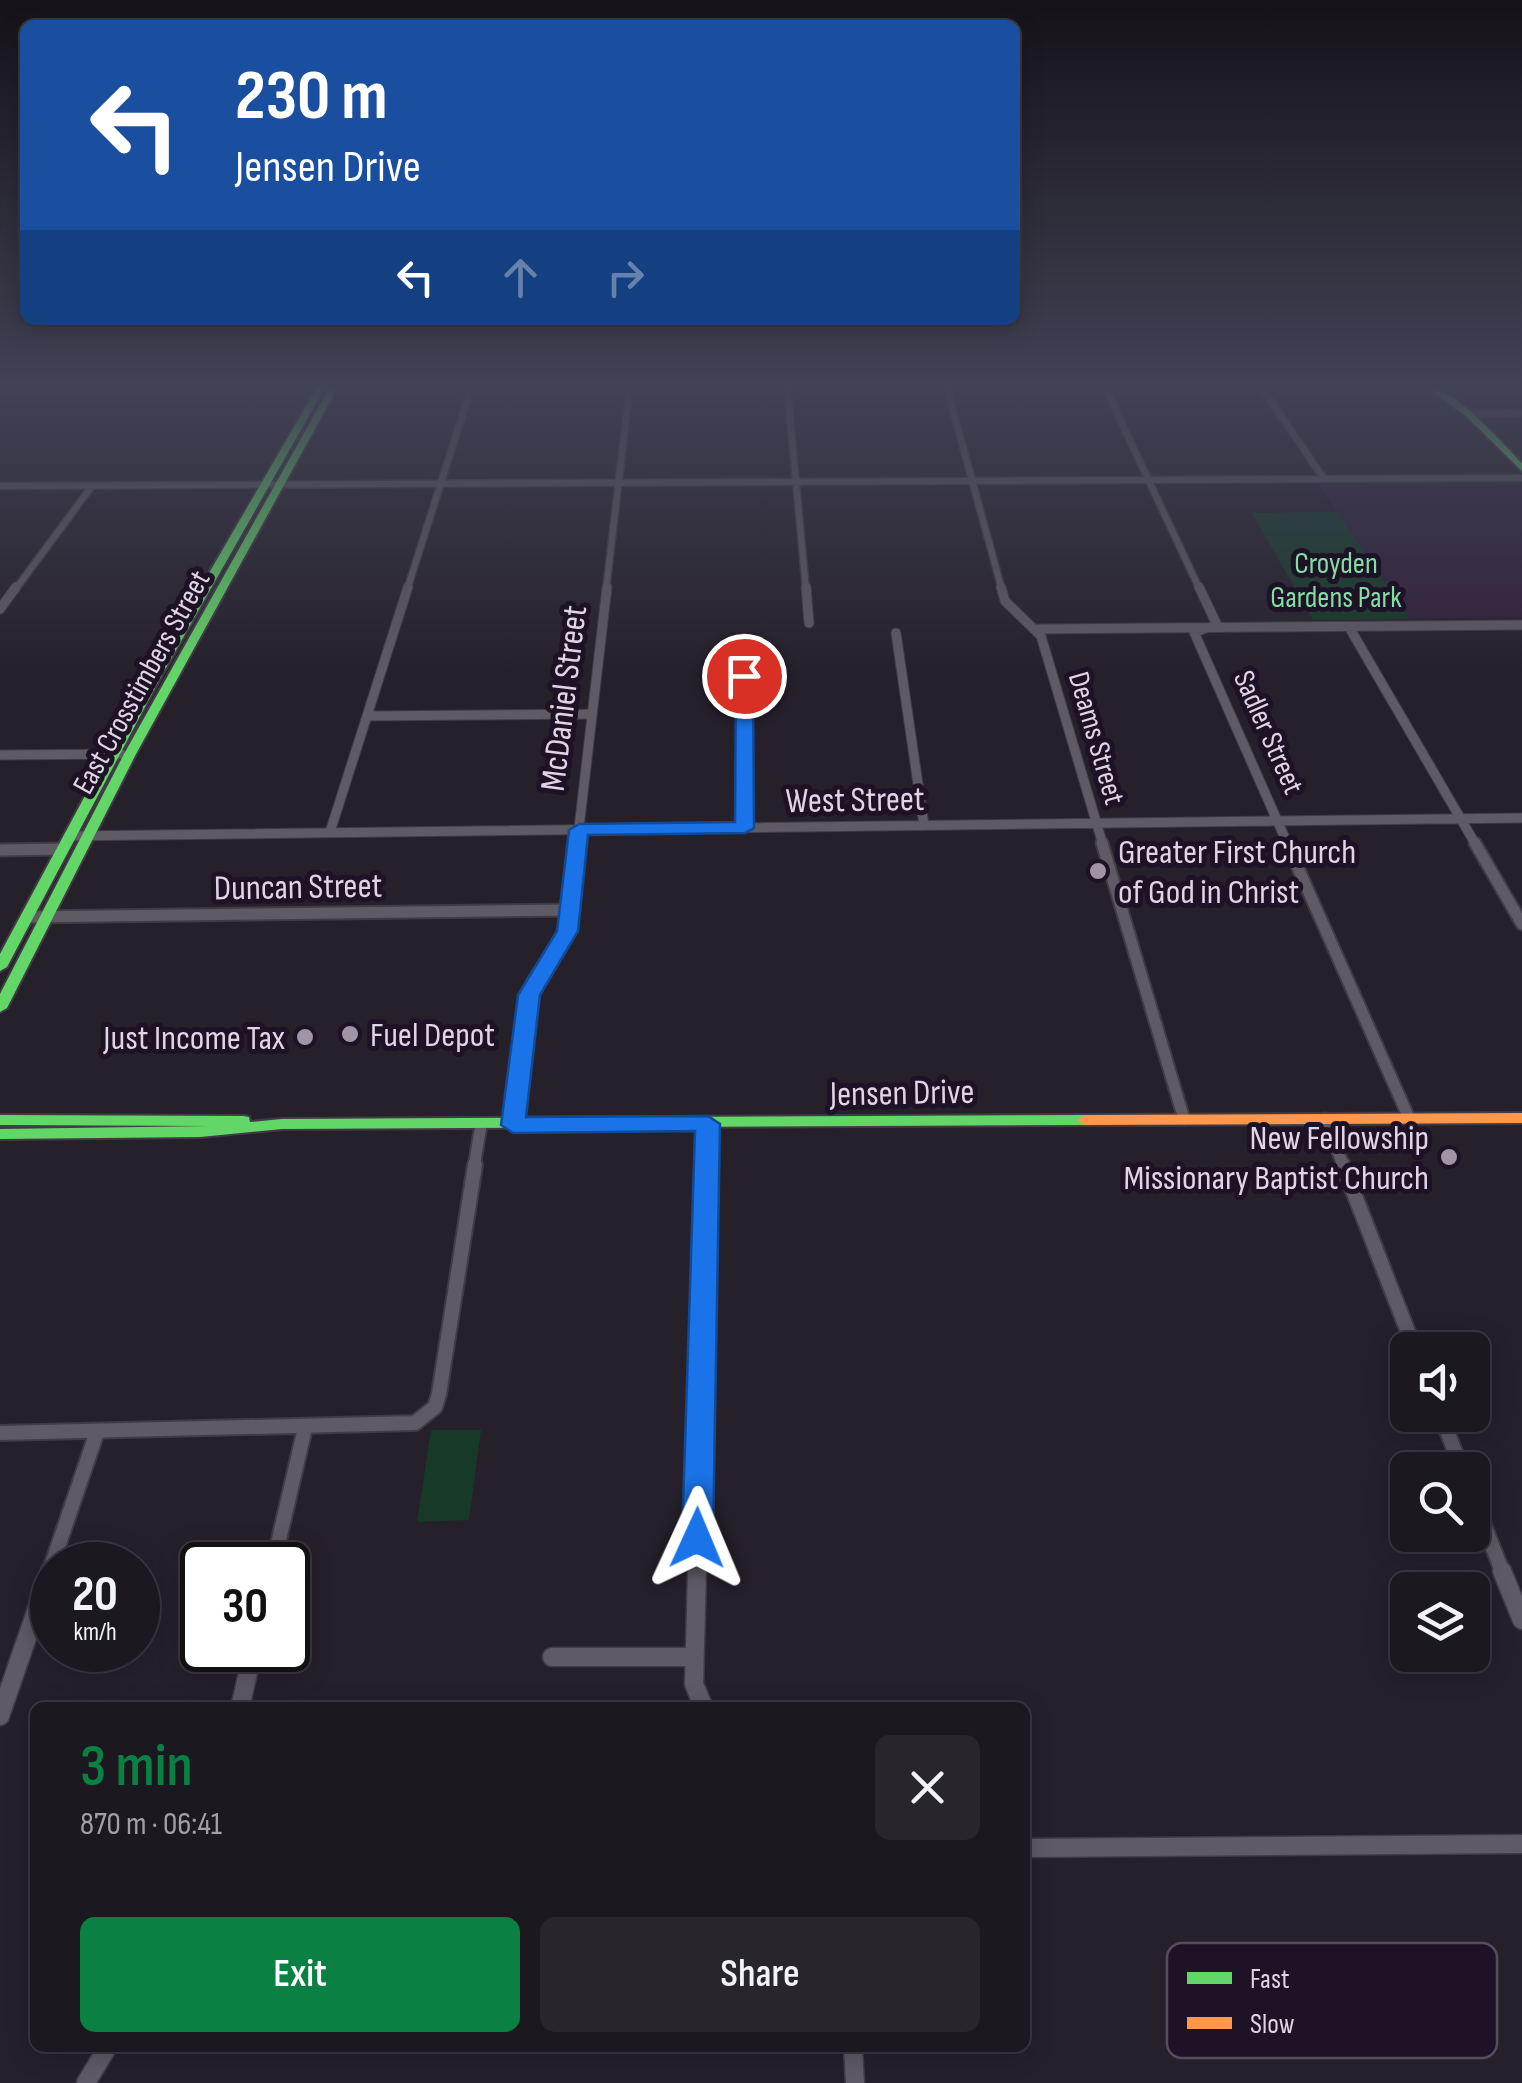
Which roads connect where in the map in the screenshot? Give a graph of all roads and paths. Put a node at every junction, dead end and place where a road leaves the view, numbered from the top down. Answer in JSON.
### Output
{"nodes":[{"id":1,"x":275,"y":482,"type":"edge"},
{"id":2,"x":936,"y":482,"type":"edge"},
{"id":3,"x":972,"y":482,"type":"edge"},
{"id":4,"x":1150,"y":482,"type":"edge"},
{"id":5,"x":619,"y":483,"type":"junction"},
{"id":6,"x":796,"y":483,"type":"junction"},
{"id":7,"x":442,"y":484,"type":"junction"},
{"id":8,"x":274,"y":485,"type":"junction"},
{"id":9,"x":0,"y":486,"type":"edge"},
{"id":10,"x":92,"y":486,"type":"junction"},
{"id":11,"x":251,"y":525,"type":"junction"},
{"id":12,"x":201,"y":595,"type":"junction"},
{"id":13,"x":220,"y":596,"type":"junction"},
{"id":14,"x":0,"y":609,"type":"edge"},
{"id":15,"x":809,"y":623,"type":"dead end"},
{"id":16,"x":1522,"y":625,"type":"edge"},
{"id":17,"x":1348,"y":627,"type":"junction"},
{"id":18,"x":1204,"y":628,"type":"junction"},
{"id":19,"x":1038,"y":629,"type":"junction"},
{"id":20,"x":896,"y":632,"type":"dead end"},
{"id":21,"x":744,"y":638,"type":"dead end"},
{"id":22,"x":159,"y":669,"type":"junction"},
{"id":23,"x":178,"y":669,"type":"junction"},
{"id":24,"x":591,"y":714,"type":"junction"},
{"id":25,"x":368,"y":716,"type":"junction"},
{"id":26,"x":113,"y":754,"type":"junction"},
{"id":27,"x":130,"y":754,"type":"junction"},
{"id":28,"x":0,"y":756,"type":"edge"},
{"id":29,"x":1459,"y":818,"type":"junction"},
{"id":30,"x":1522,"y":818,"type":"edge"},
{"id":31,"x":1279,"y":820,"type":"junction"},
{"id":32,"x":1095,"y":822,"type":"junction"},
{"id":33,"x":924,"y":826,"type":"junction"},
{"id":34,"x":745,"y":828,"type":"junction"},
{"id":35,"x":579,"y":830,"type":"junction"},
{"id":36,"x":330,"y":832,"type":"junction"},
{"id":37,"x":89,"y":835,"type":"junction"},
{"id":38,"x":66,"y":842,"type":"junction"},
{"id":39,"x":0,"y":850,"type":"edge"},
{"id":40,"x":570,"y":910,"type":"junction"},
{"id":41,"x":48,"y":916,"type":"junction"},
{"id":42,"x":27,"y":917,"type":"junction"},
{"id":43,"x":1522,"y":924,"type":"edge"},
{"id":44,"x":0,"y":966,"type":"edge"},
{"id":45,"x":7,"y":980,"type":"edge"},
{"id":46,"x":0,"y":1008,"type":"edge"},
{"id":47,"x":1184,"y":1118,"type":"junction"},
{"id":48,"x":1409,"y":1118,"type":"junction"},
{"id":49,"x":1522,"y":1118,"type":"edge"},
{"id":50,"x":0,"y":1120,"type":"edge"},
{"id":51,"x":1325,"y":1120,"type":"junction"},
{"id":52,"x":708,"y":1124,"type":"junction"},
{"id":53,"x":513,"y":1125,"type":"junction"},
{"id":54,"x":165,"y":1126,"type":"junction"},
{"id":55,"x":481,"y":1126,"type":"junction"},
{"id":56,"x":0,"y":1134,"type":"edge"},
{"id":57,"x":1408,"y":1332,"type":"edge"},
{"id":58,"x":305,"y":1428,"type":"junction"},
{"id":59,"x":97,"y":1432,"type":"junction"},
{"id":60,"x":0,"y":1433,"type":"edge"},
{"id":61,"x":1490,"y":1540,"type":"edge"},
{"id":62,"x":278,"y":1542,"type":"edge"},
{"id":63,"x":1522,"y":1620,"type":"edge"},
{"id":64,"x":552,"y":1657,"type":"dead end"},
{"id":65,"x":694,"y":1657,"type":"junction"},
{"id":66,"x":249,"y":1672,"type":"edge"},
{"id":67,"x":241,"y":1702,"type":"edge"},
{"id":68,"x":702,"y":1702,"type":"edge"},
{"id":69,"x":0,"y":1716,"type":"edge"},
{"id":70,"x":1522,"y":1844,"type":"edge"},
{"id":71,"x":1030,"y":1848,"type":"edge"},
{"id":72,"x":105,"y":2052,"type":"edge"},
{"id":73,"x":853,"y":2052,"type":"edge"},
{"id":74,"x":86,"y":2083,"type":"edge"},
{"id":75,"x":855,"y":2083,"type":"edge"}],
"edges":[{"from":1,"to":8,"type":"main road","name":"East Crosstimbers Street"},
{"from":2,"to":6,"type":"street"},
{"from":3,"to":19,"type":"street","name":"Deams Street"},
{"from":4,"to":18,"type":"street","name":"Sadler Street"},
{"from":5,"to":6,"type":"street"},
{"from":5,"to":7,"type":"street"},
{"from":5,"to":24,"type":"street","name":"McDaniel Street"},
{"from":6,"to":15,"type":"street"},
{"from":7,"to":8,"type":"street"},
{"from":7,"to":25,"type":"street"},
{"from":8,"to":10,"type":"street"},
{"from":8,"to":11,"type":"main road","name":"East Crosstimbers Street"},
{"from":9,"to":10,"type":"street"},
{"from":10,"to":14,"type":"street"},
{"from":11,"to":12,"type":"main road","name":"East Crosstimbers Street"},
{"from":11,"to":13,"type":"main road","name":"East Crosstimbers Street"},
{"from":12,"to":13,"type":"main road"},
{"from":12,"to":22,"type":"main road","name":"East Crosstimbers Street"},
{"from":13,"to":23,"type":"main road","name":"East Crosstimbers Street"},
{"from":16,"to":17,"type":"street"},
{"from":17,"to":18,"type":"street"},
{"from":17,"to":29,"type":"street"},
{"from":18,"to":19,"type":"street"},
{"from":18,"to":31,"type":"street","name":"Sadler Street"},
{"from":19,"to":32,"type":"street","name":"Deams Street"},
{"from":20,"to":33,"type":"street"},
{"from":21,"to":34,"type":"street"},
{"from":22,"to":23,"type":"main road"},
{"from":22,"to":26,"type":"main road","name":"East Crosstimbers Street"},
{"from":23,"to":27,"type":"main road","name":"East Crosstimbers Street"},
{"from":24,"to":25,"type":"street"},
{"from":24,"to":35,"type":"street","name":"McDaniel Street"},
{"from":25,"to":36,"type":"street"},
{"from":26,"to":27,"type":"street"},
{"from":26,"to":28,"type":"street"},
{"from":26,"to":38,"type":"main road","name":"East Crosstimbers Street"},
{"from":27,"to":37,"type":"main road","name":"East Crosstimbers Street"},
{"from":29,"to":30,"type":"street","name":"West Street"},
{"from":29,"to":31,"type":"street","name":"West Street"},
{"from":29,"to":43,"type":"street"},
{"from":31,"to":32,"type":"street","name":"West Street"},
{"from":31,"to":48,"type":"street","name":"Sadler Street"},
{"from":32,"to":33,"type":"street","name":"West Street"},
{"from":32,"to":47,"type":"street","name":"Deams Street"},
{"from":33,"to":34,"type":"street","name":"West Street"},
{"from":34,"to":35,"type":"street","name":"West Street"},
{"from":35,"to":36,"type":"street","name":"West Street"},
{"from":35,"to":40,"type":"street","name":"McDaniel Street"},
{"from":36,"to":37,"type":"street","name":"West Street"},
{"from":37,"to":38,"type":"street","name":"West Street"},
{"from":37,"to":41,"type":"main road","name":"East Crosstimbers Street"},
{"from":38,"to":39,"type":"street","name":"West Street"},
{"from":38,"to":42,"type":"main road","name":"East Crosstimbers Street"},
{"from":40,"to":41,"type":"street","name":"Duncan Street"},
{"from":40,"to":53,"type":"street","name":"McDaniel Street"},
{"from":41,"to":42,"type":"street","name":"Duncan Street"},
{"from":41,"to":45,"type":"main road","name":"East Crosstimbers Street"},
{"from":42,"to":44,"type":"main road","name":"East Crosstimbers Street"},
{"from":45,"to":46,"type":"main road","name":"East Crosstimbers Street"},
{"from":47,"to":51,"type":"main road","name":"Jensen Drive"},
{"from":47,"to":52,"type":"main road","name":"Jensen Drive"},
{"from":48,"to":49,"type":"main road","name":"Jensen Drive"},
{"from":48,"to":51,"type":"main road","name":"Jensen Drive"},
{"from":50,"to":54,"type":"main road","name":"Jensen Drive"},
{"from":51,"to":57,"type":"street"},
{"from":52,"to":53,"type":"main road","name":"Jensen Drive"},
{"from":52,"to":65,"type":"street"},
{"from":53,"to":55,"type":"main road","name":"Jensen Drive"},
{"from":54,"to":55,"type":"main road","name":"Jensen Drive"},
{"from":54,"to":56,"type":"main road","name":"Jensen Drive"},
{"from":55,"to":58,"type":"street"},
{"from":58,"to":59,"type":"street"},
{"from":58,"to":62,"type":"street"},
{"from":59,"to":60,"type":"street"},
{"from":59,"to":69,"type":"street"},
{"from":61,"to":63,"type":"street"},
{"from":64,"to":65,"type":"street"},
{"from":65,"to":68,"type":"street"},
{"from":66,"to":67,"type":"street"},
{"from":70,"to":71,"type":"street"},
{"from":72,"to":74,"type":"street"},
{"from":73,"to":75,"type":"street"}]}
